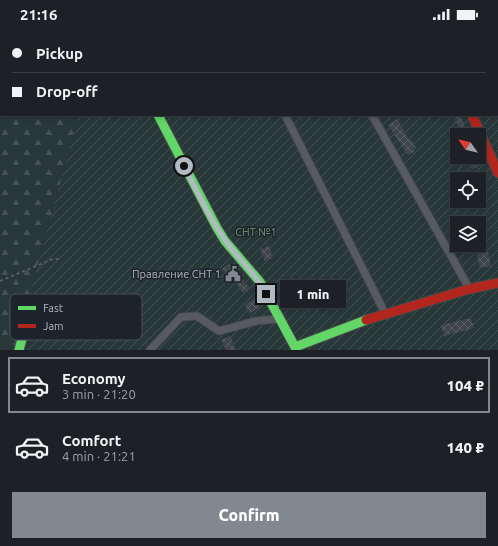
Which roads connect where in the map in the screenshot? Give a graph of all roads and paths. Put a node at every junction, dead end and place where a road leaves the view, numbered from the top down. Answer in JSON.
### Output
{"nodes":[{"id":1,"x":159,"y":116,"type":"edge"},
{"id":2,"x":286,"y":116,"type":"edge"},
{"id":3,"x":373,"y":116,"type":"edge"},
{"id":4,"x":472,"y":116,"type":"edge"},
{"id":5,"x":498,"y":173,"type":"edge"},
{"id":6,"x":60,"y":259,"type":"dead end"},
{"id":7,"x":0,"y":282,"type":"edge"},
{"id":8,"x":498,"y":284,"type":"edge"},
{"id":9,"x":469,"y":289,"type":"junction"},
{"id":10,"x":385,"y":313,"type":"junction"},
{"id":11,"x":279,"y":319,"type":"junction"},
{"id":12,"x":22,"y":340,"type":"edge"},
{"id":13,"x":296,"y":348,"type":"edge"},
{"id":14,"x":19,"y":350,"type":"edge"},
{"id":15,"x":150,"y":350,"type":"edge"}],
"edges":[{"from":1,"to":11,"type":"street"},
{"from":2,"to":10,"type":"lane"},
{"from":3,"to":9,"type":"lane"},
{"from":4,"to":5,"type":"street"},
{"from":6,"to":7,"type":"path"},
{"from":8,"to":9,"type":"street"},
{"from":9,"to":10,"type":"street"},
{"from":10,"to":13,"type":"street"},
{"from":11,"to":13,"type":"street"},
{"from":11,"to":15,"type":"lane"},
{"from":12,"to":14,"type":"street"}]}
